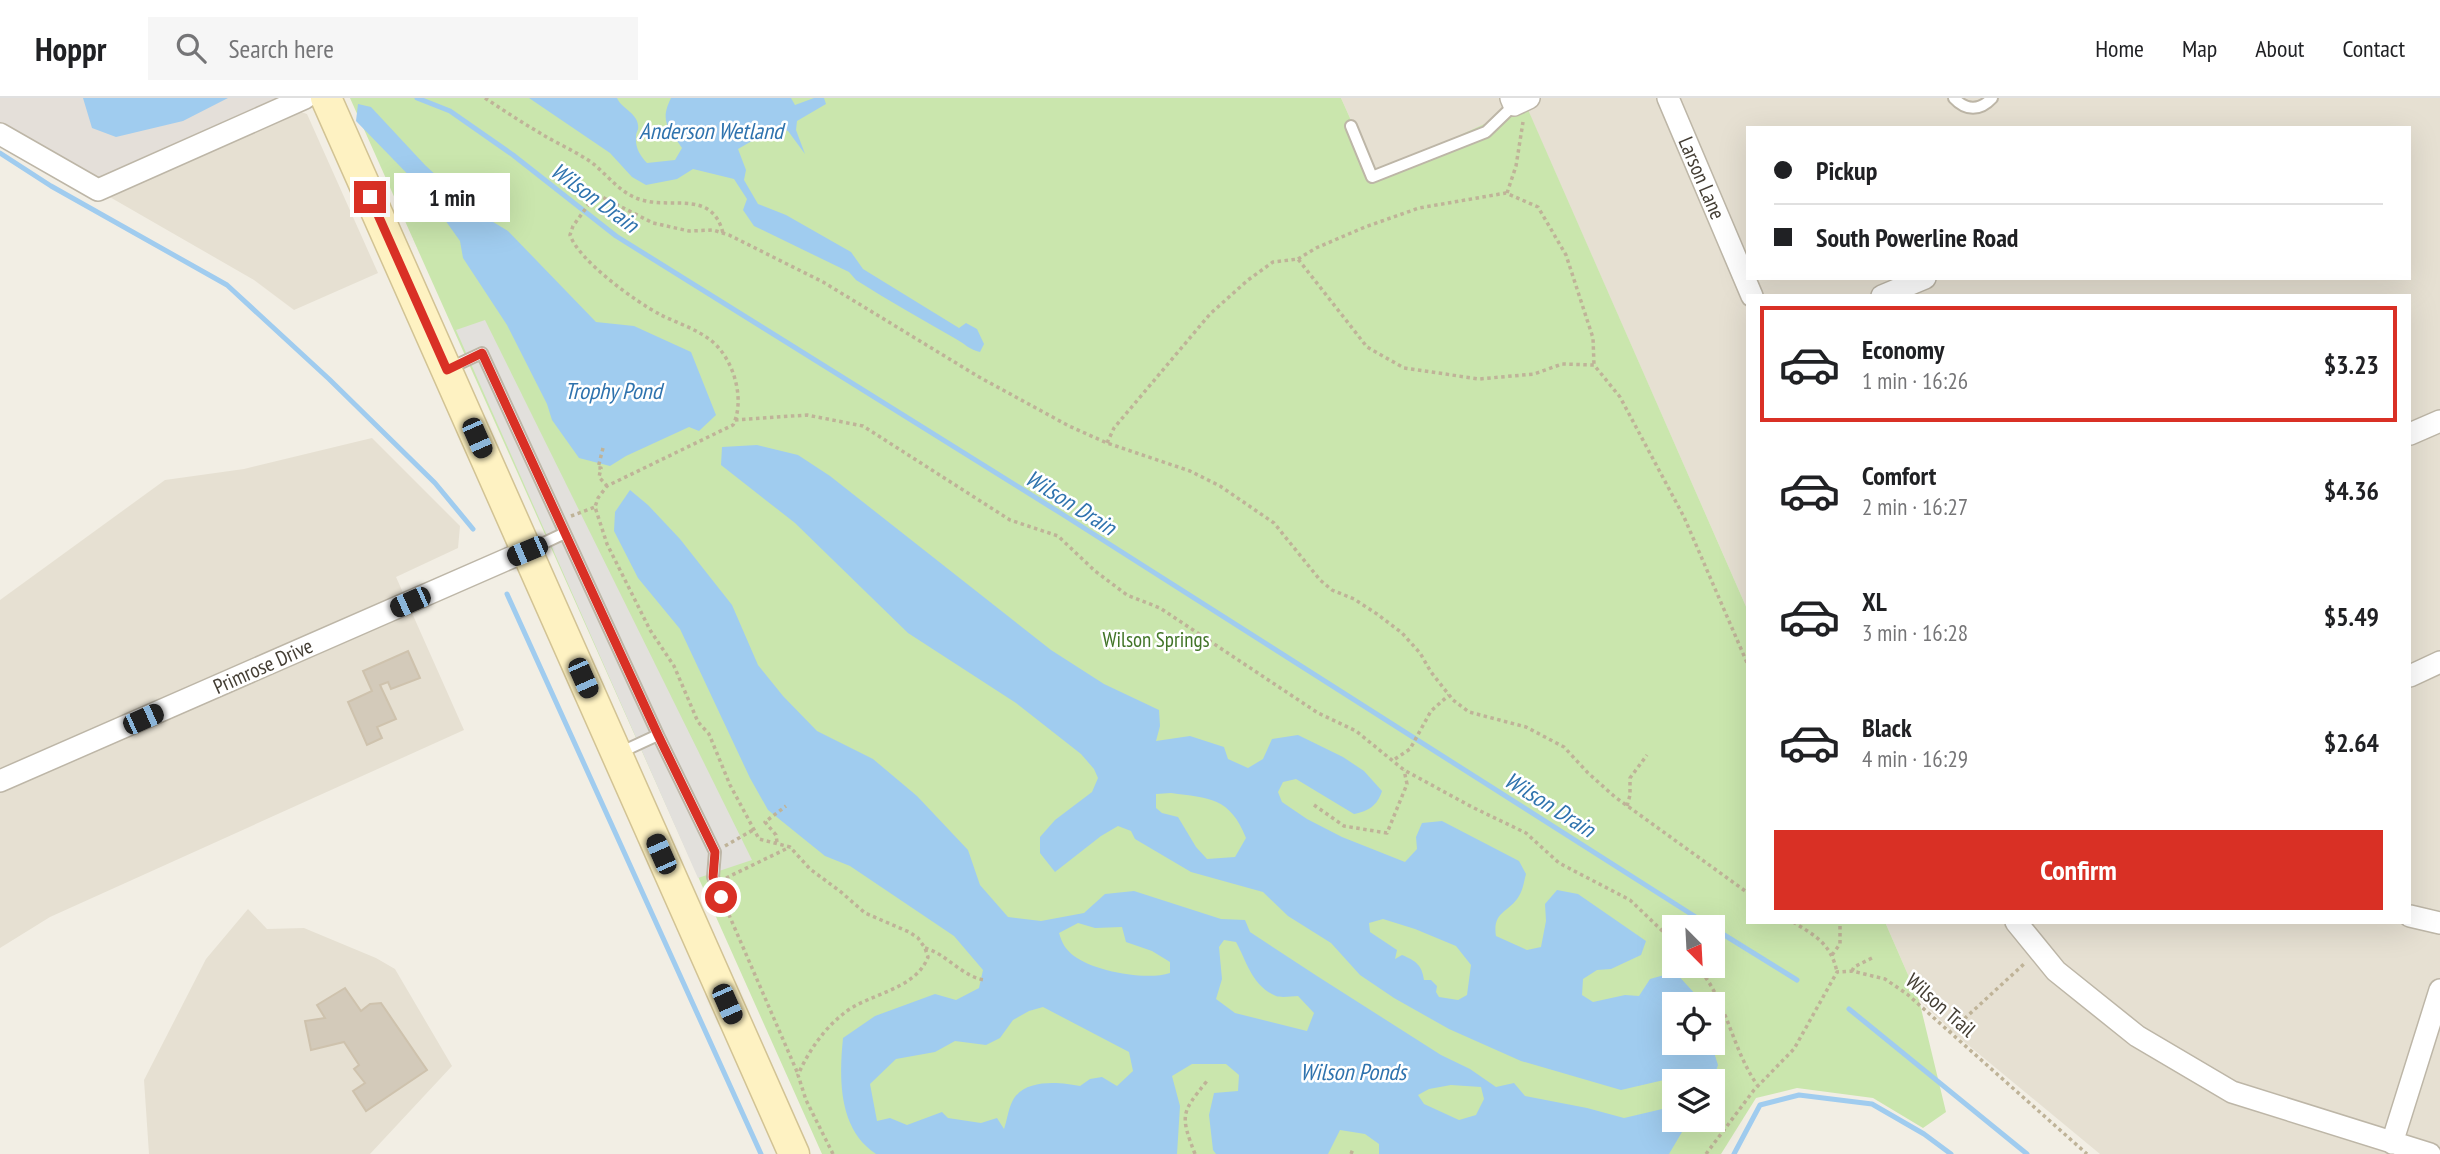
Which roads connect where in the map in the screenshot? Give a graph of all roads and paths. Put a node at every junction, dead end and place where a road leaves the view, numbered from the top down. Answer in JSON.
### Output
{"nodes":[{"id":1,"x":305,"y":98,"type":"edge"},
{"id":2,"x":327,"y":98,"type":"edge"},
{"id":3,"x":485,"y":98,"type":"edge"},
{"id":4,"x":1668,"y":98,"type":"edge"},
{"id":5,"x":1954,"y":98,"type":"edge"},
{"id":6,"x":1992,"y":98,"type":"edge"},
{"id":7,"x":1520,"y":100,"type":"edge"},
{"id":8,"x":1351,"y":126,"type":"dead end"},
{"id":9,"x":0,"y":134,"type":"edge"},
{"id":10,"x":1506,"y":193,"type":"junction"},
{"id":11,"x":723,"y":233,"type":"junction"},
{"id":12,"x":1298,"y":259,"type":"junction"},
{"id":13,"x":1920,"y":280,"type":"edge"},
{"id":14,"x":1751,"y":294,"type":"edge"},
{"id":15,"x":1887,"y":294,"type":"edge"},
{"id":16,"x":1594,"y":365,"type":"junction"},
{"id":17,"x":447,"y":370,"type":"junction"},
{"id":18,"x":735,"y":421,"type":"junction"},
{"id":19,"x":2440,"y":421,"type":"edge"},
{"id":20,"x":2411,"y":434,"type":"edge"},
{"id":21,"x":1107,"y":443,"type":"junction"},
{"id":22,"x":603,"y":448,"type":"dead end"},
{"id":23,"x":607,"y":486,"type":"junction"},
{"id":24,"x":595,"y":507,"type":"junction"},
{"id":25,"x":561,"y":521,"type":"junction"},
{"id":26,"x":565,"y":533,"type":"junction"},
{"id":27,"x":527,"y":551,"type":"junction"},
{"id":28,"x":1746,"y":660,"type":"edge"},
{"id":29,"x":2440,"y":662,"type":"edge"},
{"id":30,"x":2411,"y":676,"type":"edge"},
{"id":31,"x":1449,"y":695,"type":"junction"},
{"id":32,"x":658,"y":735,"type":"junction"},
{"id":33,"x":617,"y":754,"type":"junction"},
{"id":34,"x":1647,"y":755,"type":"dead end"},
{"id":35,"x":1394,"y":760,"type":"junction"},
{"id":36,"x":1404,"y":769,"type":"junction"},
{"id":37,"x":0,"y":781,"type":"edge"},
{"id":38,"x":1314,"y":805,"type":"dead end"},
{"id":39,"x":786,"y":806,"type":"dead end"},
{"id":40,"x":1627,"y":806,"type":"junction"},
{"id":41,"x":753,"y":830,"type":"junction"},
{"id":42,"x":777,"y":843,"type":"junction"},
{"id":43,"x":790,"y":847,"type":"junction"},
{"id":44,"x":715,"y":852,"type":"junction"},
{"id":45,"x":1746,"y":892,"type":"edge"},
{"id":46,"x":721,"y":897,"type":"junction"},
{"id":47,"x":2411,"y":915,"type":"edge"},
{"id":48,"x":2440,"y":923,"type":"edge"},
{"id":49,"x":1796,"y":924,"type":"edge"},
{"id":50,"x":1840,"y":924,"type":"edge"},
{"id":51,"x":2018,"y":924,"type":"edge"},
{"id":52,"x":1662,"y":931,"type":"edge"},
{"id":53,"x":925,"y":948,"type":"junction"},
{"id":54,"x":2038,"y":950,"type":"junction"},
{"id":55,"x":1832,"y":956,"type":"junction"},
{"id":56,"x":1872,"y":958,"type":"dead end"},
{"id":57,"x":1852,"y":971,"type":"junction"},
{"id":58,"x":1837,"y":972,"type":"junction"},
{"id":59,"x":1705,"y":978,"type":"edge"},
{"id":60,"x":985,"y":980,"type":"dead end"},
{"id":61,"x":2440,"y":990,"type":"edge"},
{"id":62,"x":1950,"y":1033,"type":"junction"},
{"id":63,"x":798,"y":1075,"type":"junction"},
{"id":64,"x":1207,"y":1081,"type":"dead end"},
{"id":65,"x":1758,"y":1086,"type":"junction"},
{"id":66,"x":2392,"y":1143,"type":"junction"},
{"id":67,"x":794,"y":1154,"type":"edge"},
{"id":68,"x":833,"y":1154,"type":"edge"},
{"id":69,"x":1195,"y":1154,"type":"edge"},
{"id":70,"x":1706,"y":1154,"type":"edge"},
{"id":71,"x":2087,"y":1154,"type":"edge"},
{"id":72,"x":2430,"y":1154,"type":"edge"}],
"edges":[{"from":1,"to":9,"type":"street"},
{"from":2,"to":17,"type":"street"},
{"from":3,"to":11,"type":"path"},
{"from":4,"to":14,"type":"street","name":"Larson Lane"},
{"from":5,"to":6,"type":"lane"},
{"from":7,"to":8,"type":"lane"},
{"from":7,"to":10,"type":"path"},
{"from":10,"to":12,"type":"path"},
{"from":10,"to":16,"type":"path"},
{"from":11,"to":18,"type":"path"},
{"from":11,"to":21,"type":"path"},
{"from":12,"to":16,"type":"path"},
{"from":12,"to":21,"type":"path"},
{"from":13,"to":15,"type":"street"},
{"from":16,"to":28,"type":"path"},
{"from":17,"to":25,"type":"lane"},
{"from":17,"to":27,"type":"street"},
{"from":18,"to":23,"type":"path"},
{"from":18,"to":35,"type":"path"},
{"from":19,"to":20,"type":"street"},
{"from":21,"to":31,"type":"path"},
{"from":22,"to":23,"type":"path"},
{"from":23,"to":24,"type":"path"},
{"from":24,"to":25,"type":"path"},
{"from":24,"to":41,"type":"path"},
{"from":25,"to":26,"type":"lane"},
{"from":26,"to":27,"type":"lane"},
{"from":26,"to":32,"type":"lane"},
{"from":27,"to":33,"type":"street"},
{"from":27,"to":37,"type":"street","name":"Primrose Drive"},
{"from":29,"to":30,"type":"street"},
{"from":31,"to":35,"type":"path"},
{"from":31,"to":40,"type":"path"},
{"from":32,"to":33,"type":"lane"},
{"from":32,"to":44,"type":"lane"},
{"from":33,"to":67,"type":"street"},
{"from":34,"to":40,"type":"path"},
{"from":35,"to":36,"type":"path"},
{"from":36,"to":38,"type":"path"},
{"from":36,"to":52,"type":"path"},
{"from":39,"to":42,"type":"path"},
{"from":40,"to":45,"type":"path"},
{"from":41,"to":42,"type":"path"},
{"from":41,"to":44,"type":"path"},
{"from":42,"to":43,"type":"path"},
{"from":43,"to":46,"type":"path"},
{"from":43,"to":53,"type":"path"},
{"from":44,"to":46,"type":"lane"},
{"from":46,"to":63,"type":"path"},
{"from":47,"to":48,"type":"street"},
{"from":49,"to":55,"type":"path"},
{"from":50,"to":55,"type":"path"},
{"from":51,"to":54,"type":"street"},
{"from":53,"to":60,"type":"path"},
{"from":53,"to":63,"type":"path"},
{"from":54,"to":62,"type":"path"},
{"from":54,"to":66,"type":"street"},
{"from":55,"to":58,"type":"path"},
{"from":56,"to":57,"type":"path"},
{"from":57,"to":58,"type":"path","name":"Wilson Trail"},
{"from":57,"to":62,"type":"path","name":"Wilson Trail"},
{"from":58,"to":65,"type":"path"},
{"from":59,"to":65,"type":"path"},
{"from":61,"to":66,"type":"street"},
{"from":62,"to":71,"type":"path","name":"Wilson Trail"},
{"from":63,"to":68,"type":"path"},
{"from":64,"to":69,"type":"path"},
{"from":65,"to":70,"type":"path"},
{"from":66,"to":72,"type":"street"}]}
